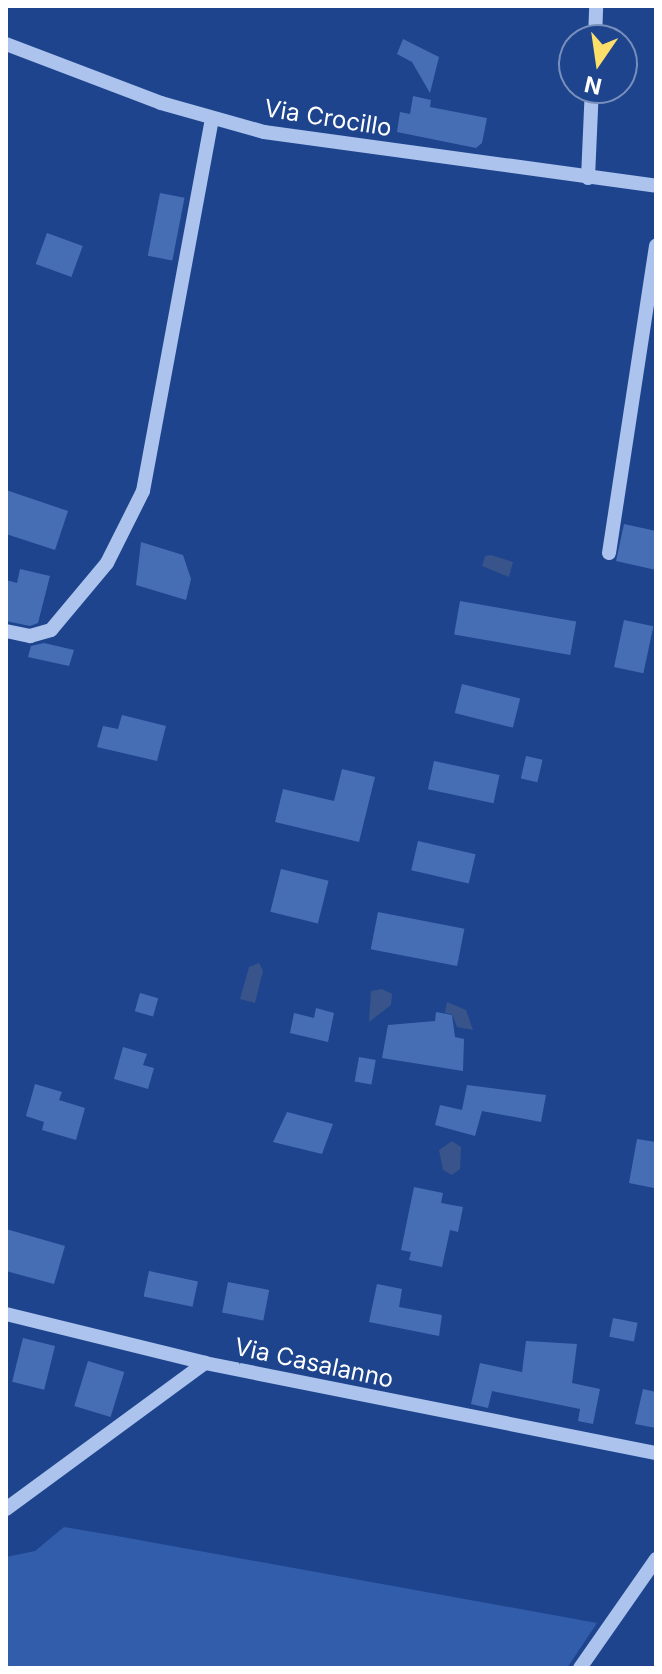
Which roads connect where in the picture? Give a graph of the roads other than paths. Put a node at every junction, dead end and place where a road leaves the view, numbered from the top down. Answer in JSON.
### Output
{"nodes":[{"id":1,"x":6,"y":44,"type":"edge"},
{"id":2,"x":591,"y":104,"type":"edge"},
{"id":3,"x":212,"y":118,"type":"junction"},
{"id":4,"x":588,"y":178,"type":"junction"},
{"id":5,"x":656,"y":186,"type":"edge"},
{"id":6,"x":656,"y":246,"type":"edge"},
{"id":7,"x":609,"y":553,"type":"dead end"},
{"id":8,"x":6,"y":631,"type":"edge"},
{"id":9,"x":6,"y":1314,"type":"edge"},
{"id":10,"x":205,"y":1363,"type":"junction"},
{"id":11,"x":656,"y":1453,"type":"edge"},
{"id":12,"x":6,"y":1509,"type":"edge"},
{"id":13,"x":656,"y":1559,"type":"edge"},
{"id":14,"x":580,"y":1668,"type":"edge"}],
"edges":[{"from":1,"to":3,"type":"street","name":"Via Crocillo"},
{"from":2,"to":4,"type":"street"},
{"from":3,"to":4,"type":"street","name":"Via Crocillo"},
{"from":3,"to":8,"type":"street"},
{"from":4,"to":5,"type":"street","name":"Via Crocillo"},
{"from":6,"to":7,"type":"street"},
{"from":9,"to":10,"type":"street"},
{"from":10,"to":11,"type":"street","name":"Via Casalanno"},
{"from":10,"to":12,"type":"street","name":"Via Casalanno"},
{"from":13,"to":14,"type":"street"}]}
